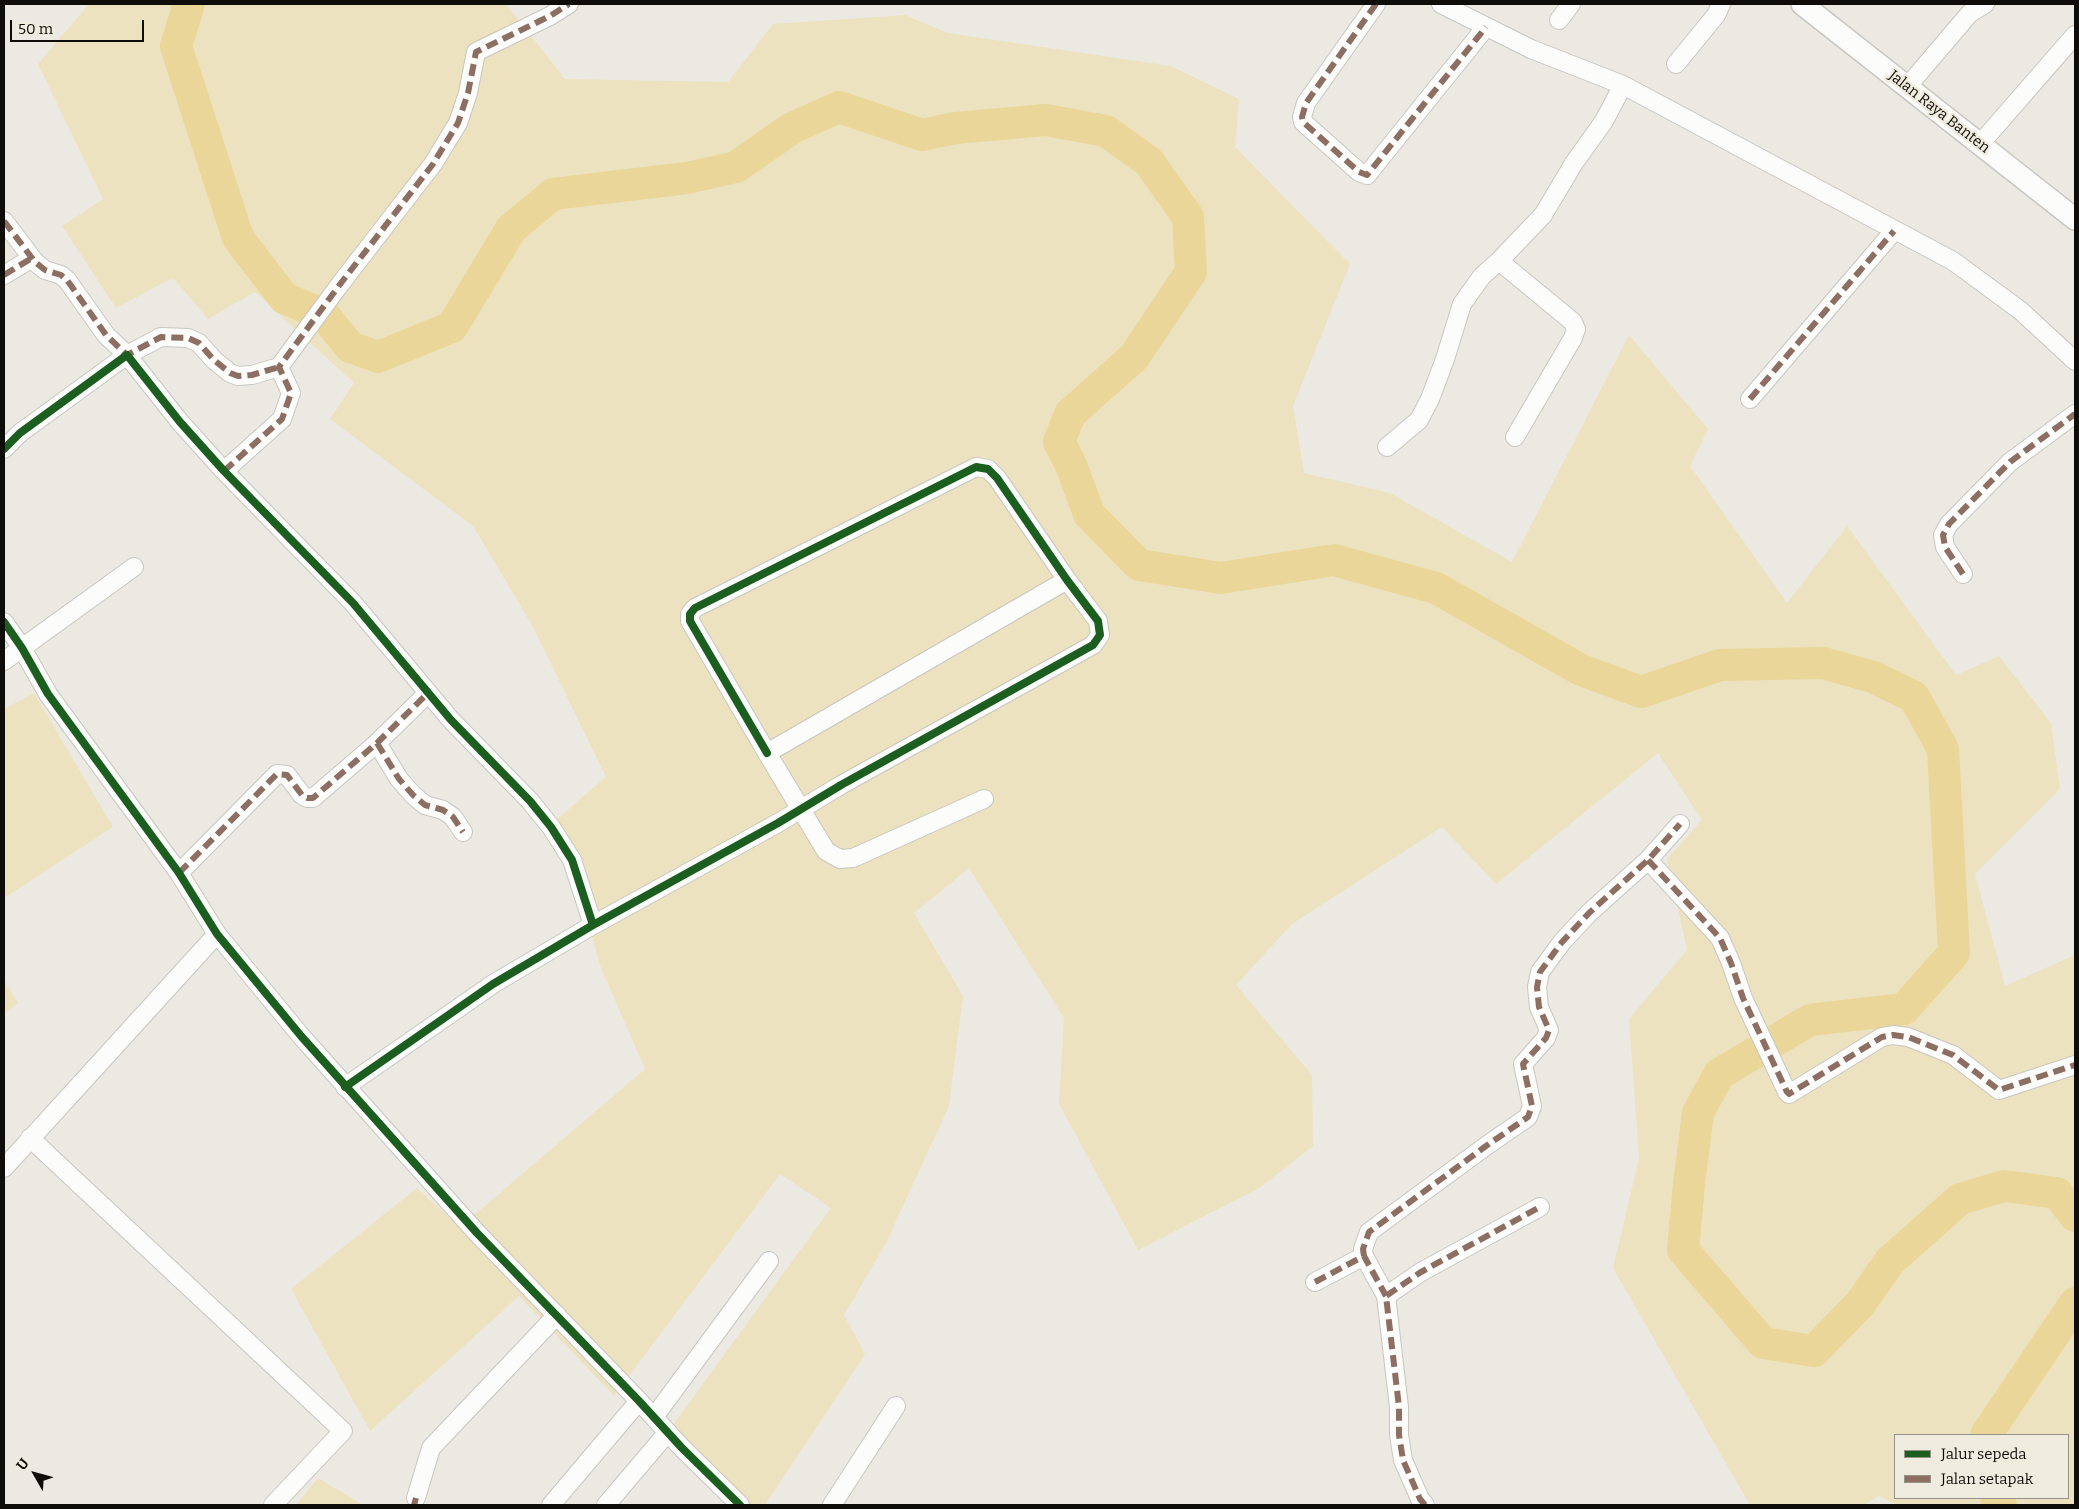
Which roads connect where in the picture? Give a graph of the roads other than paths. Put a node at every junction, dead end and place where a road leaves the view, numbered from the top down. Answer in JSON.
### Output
{"nodes":[{"id":1,"x":569,"y":4,"type":"edge"},
{"id":2,"x":1376,"y":4,"type":"edge"},
{"id":3,"x":1441,"y":4,"type":"edge"},
{"id":4,"x":1571,"y":4,"type":"edge"},
{"id":5,"x":1721,"y":4,"type":"edge"},
{"id":6,"x":1802,"y":4,"type":"edge"},
{"id":7,"x":1986,"y":4,"type":"edge"},
{"id":8,"x":1559,"y":20,"type":"dead end"},
{"id":9,"x":1486,"y":27,"type":"junction"},
{"id":10,"x":2075,"y":35,"type":"edge"},
{"id":11,"x":1676,"y":64,"type":"dead end"},
{"id":12,"x":1624,"y":85,"type":"junction"},
{"id":13,"x":1907,"y":87,"type":"junction"},
{"id":14,"x":1980,"y":144,"type":"junction"},
{"id":15,"x":2075,"y":219,"type":"edge"},
{"id":16,"x":4,"y":221,"type":"edge"},
{"id":17,"x":1894,"y":231,"type":"junction"},
{"id":18,"x":32,"y":258,"type":"junction"},
{"id":19,"x":1500,"y":261,"type":"junction"},
{"id":20,"x":4,"y":275,"type":"edge"},
{"id":21,"x":127,"y":355,"type":"junction"},
{"id":22,"x":2075,"y":361,"type":"edge"},
{"id":23,"x":282,"y":362,"type":"junction"},
{"id":24,"x":1750,"y":399,"type":"dead end"},
{"id":25,"x":2075,"y":414,"type":"edge"},
{"id":26,"x":1515,"y":437,"type":"dead end"},
{"id":27,"x":1387,"y":447,"type":"dead end"},
{"id":28,"x":4,"y":449,"type":"edge"},
{"id":29,"x":224,"y":471,"type":"junction"},
{"id":30,"x":134,"y":567,"type":"dead end"},
{"id":31,"x":1963,"y":574,"type":"dead end"},
{"id":32,"x":1067,"y":580,"type":"junction"},
{"id":33,"x":4,"y":622,"type":"edge"},
{"id":34,"x":22,"y":648,"type":"junction"},
{"id":35,"x":4,"y":661,"type":"edge"},
{"id":36,"x":428,"y":693,"type":"junction"},
{"id":37,"x":377,"y":744,"type":"junction"},
{"id":38,"x":768,"y":753,"type":"junction"},
{"id":39,"x":984,"y":799,"type":"dead end"},
{"id":40,"x":800,"y":809,"type":"junction"},
{"id":41,"x":1680,"y":824,"type":"dead end"},
{"id":42,"x":463,"y":832,"type":"dead end"},
{"id":43,"x":1648,"y":860,"type":"junction"},
{"id":44,"x":179,"y":873,"type":"junction"},
{"id":45,"x":593,"y":925,"type":"junction"},
{"id":46,"x":217,"y":934,"type":"junction"},
{"id":47,"x":2075,"y":1066,"type":"edge"},
{"id":48,"x":345,"y":1087,"type":"junction"},
{"id":49,"x":30,"y":1138,"type":"junction"},
{"id":50,"x":4,"y":1168,"type":"edge"},
{"id":51,"x":1540,"y":1207,"type":"dead end"},
{"id":52,"x":1364,"y":1256,"type":"junction"},
{"id":53,"x":769,"y":1261,"type":"dead end"},
{"id":54,"x":1315,"y":1282,"type":"dead end"},
{"id":55,"x":1386,"y":1296,"type":"junction"},
{"id":56,"x":556,"y":1315,"type":"junction"},
{"id":57,"x":639,"y":1400,"type":"junction"},
{"id":58,"x":896,"y":1406,"type":"dead end"},
{"id":59,"x":654,"y":1417,"type":"junction"},
{"id":60,"x":668,"y":1432,"type":"junction"},
{"id":61,"x":416,"y":1498,"type":"dead end"},
{"id":62,"x":274,"y":1505,"type":"edge"},
{"id":63,"x":551,"y":1505,"type":"edge"},
{"id":64,"x":606,"y":1505,"type":"edge"},
{"id":65,"x":740,"y":1505,"type":"edge"},
{"id":66,"x":832,"y":1505,"type":"edge"},
{"id":67,"x":1425,"y":1505,"type":"edge"}],
"edges":[{"from":1,"to":23,"type":"street"},
{"from":2,"to":9,"type":"street"},
{"from":3,"to":9,"type":"street"},
{"from":4,"to":8,"type":"street"},
{"from":5,"to":11,"type":"street"},
{"from":6,"to":13,"type":"main road","name":"Jalan Raya Banten"},
{"from":7,"to":13,"type":"street"},
{"from":9,"to":12,"type":"street"},
{"from":10,"to":14,"type":"street"},
{"from":12,"to":17,"type":"street"},
{"from":12,"to":19,"type":"street"},
{"from":13,"to":14,"type":"main road","name":"Jalan Raya Banten"},
{"from":14,"to":15,"type":"main road","name":"Jalan Raya Banten"},
{"from":16,"to":18,"type":"street"},
{"from":17,"to":22,"type":"street"},
{"from":17,"to":24,"type":"street"},
{"from":18,"to":20,"type":"street"},
{"from":18,"to":21,"type":"street"},
{"from":19,"to":26,"type":"street"},
{"from":19,"to":27,"type":"street"},
{"from":21,"to":23,"type":"street"},
{"from":21,"to":28,"type":"street"},
{"from":21,"to":29,"type":"street"},
{"from":23,"to":29,"type":"street"},
{"from":25,"to":31,"type":"street"},
{"from":29,"to":36,"type":"street"},
{"from":30,"to":34,"type":"street"},
{"from":32,"to":38,"type":"street"},
{"from":32,"to":38,"type":"street"},
{"from":32,"to":40,"type":"street"},
{"from":33,"to":34,"type":"street"},
{"from":34,"to":35,"type":"street"},
{"from":34,"to":44,"type":"street"},
{"from":36,"to":37,"type":"street"},
{"from":36,"to":45,"type":"street"},
{"from":37,"to":42,"type":"street"},
{"from":37,"to":44,"type":"street"},
{"from":38,"to":40,"type":"street"},
{"from":39,"to":40,"type":"street"},
{"from":40,"to":45,"type":"street"},
{"from":41,"to":43,"type":"street"},
{"from":43,"to":47,"type":"street"},
{"from":43,"to":52,"type":"street"},
{"from":44,"to":46,"type":"street"},
{"from":45,"to":48,"type":"street"},
{"from":46,"to":48,"type":"street"},
{"from":46,"to":49,"type":"street"},
{"from":48,"to":56,"type":"street"},
{"from":49,"to":50,"type":"street"},
{"from":49,"to":62,"type":"street"},
{"from":51,"to":55,"type":"street"},
{"from":52,"to":54,"type":"street"},
{"from":52,"to":55,"type":"street"},
{"from":53,"to":59,"type":"street"},
{"from":55,"to":67,"type":"street"},
{"from":56,"to":57,"type":"street"},
{"from":56,"to":61,"type":"street"},
{"from":57,"to":59,"type":"street"},
{"from":57,"to":63,"type":"street"},
{"from":58,"to":66,"type":"street"},
{"from":59,"to":60,"type":"street"},
{"from":60,"to":64,"type":"street"},
{"from":60,"to":65,"type":"street"}]}
